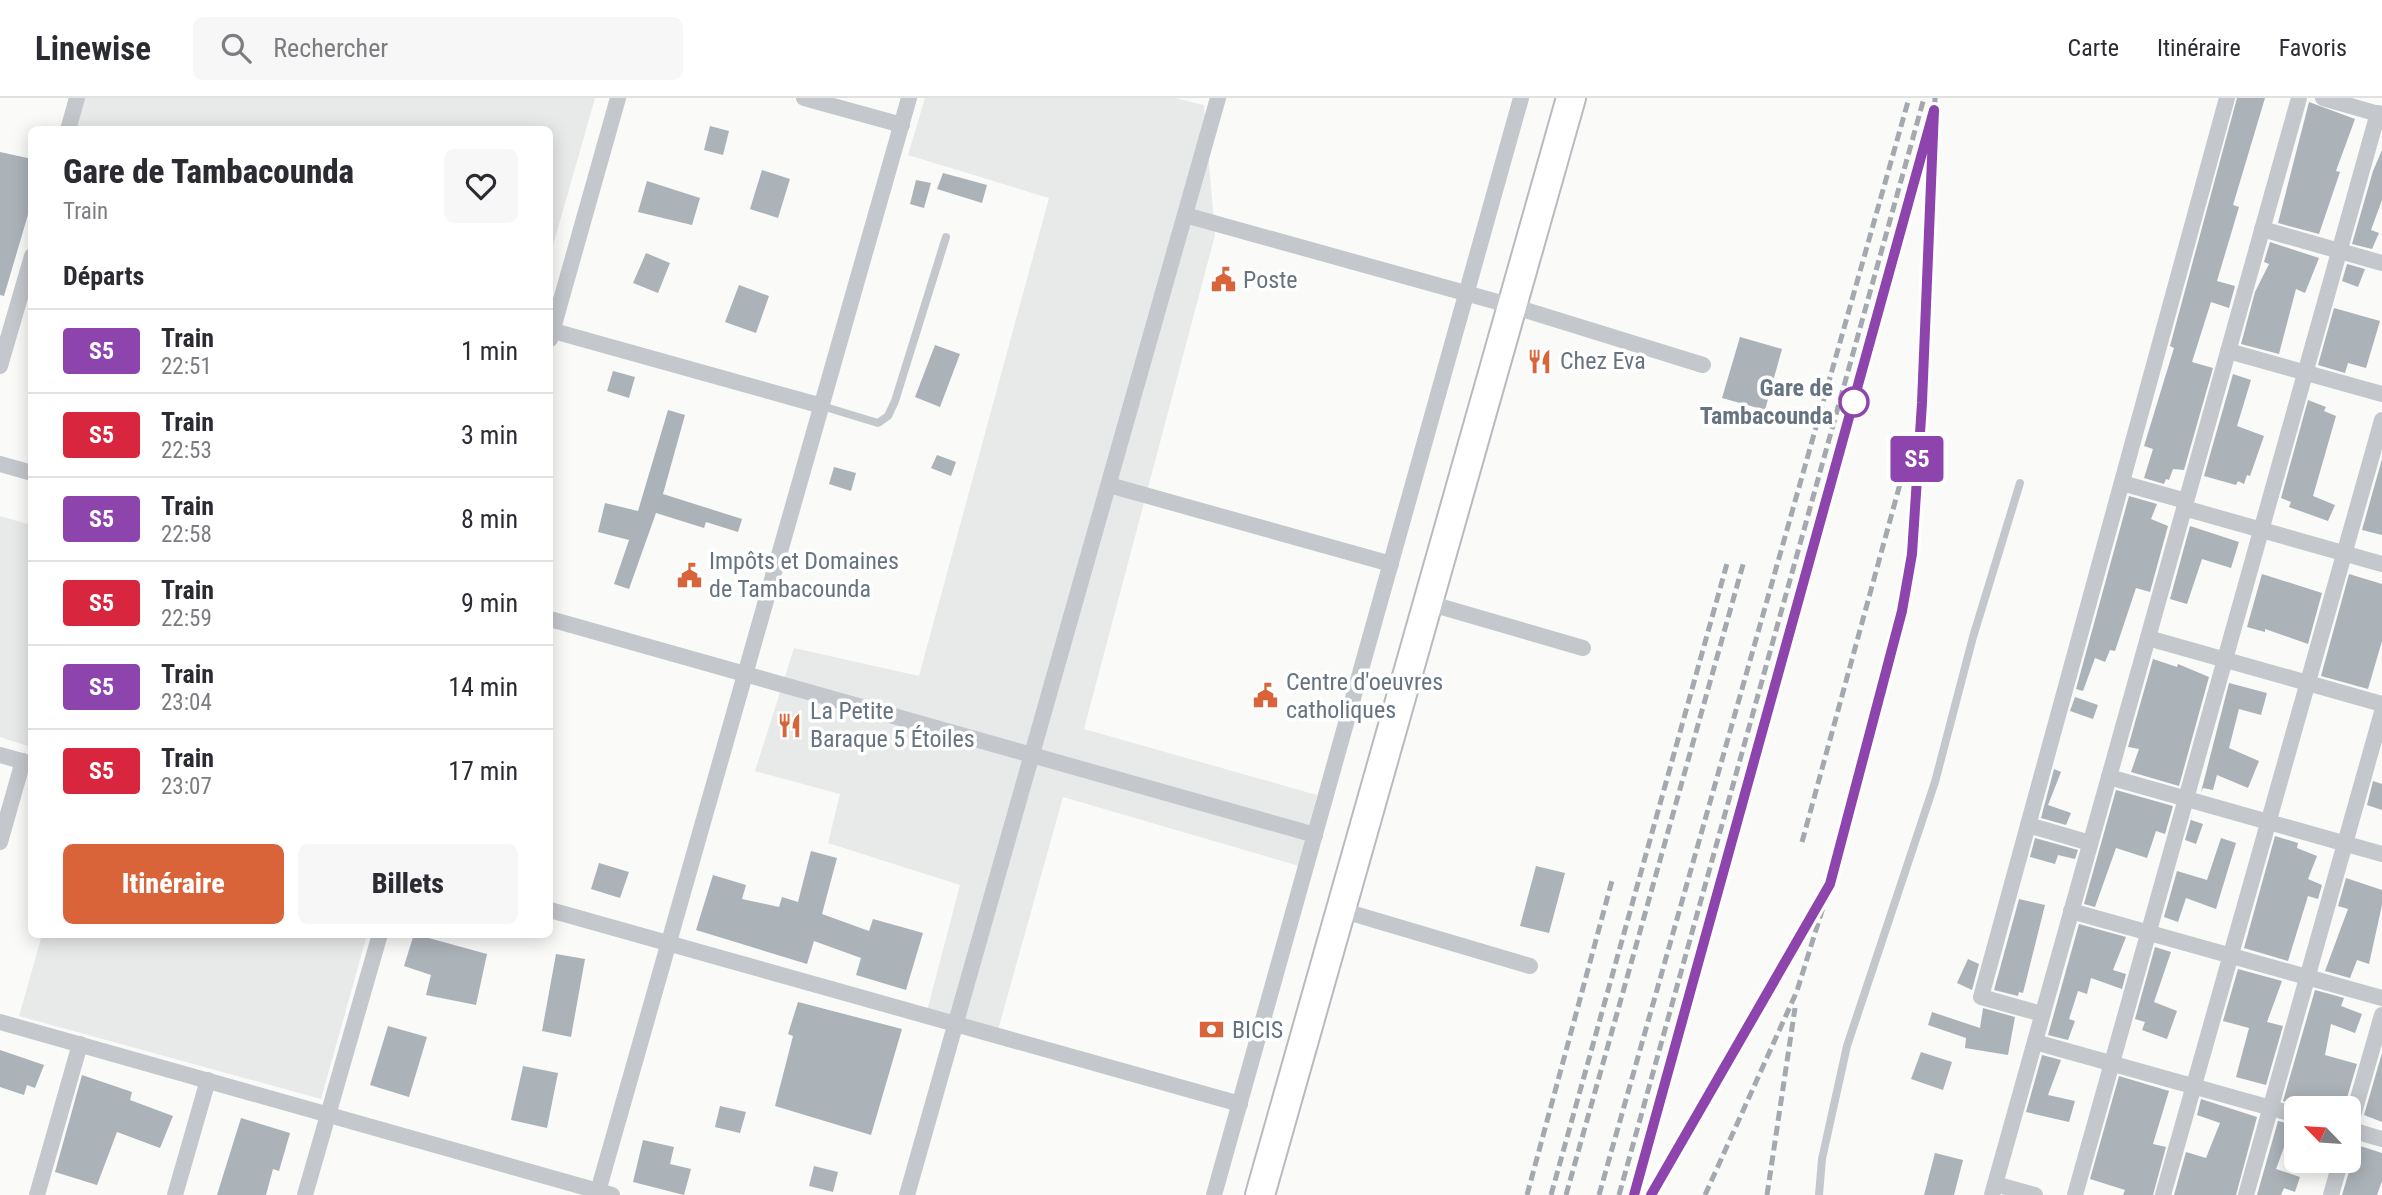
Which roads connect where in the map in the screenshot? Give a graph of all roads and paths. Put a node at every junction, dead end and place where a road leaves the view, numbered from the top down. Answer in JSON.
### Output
{"nodes":[{"id":1,"x":76,"y":98,"type":"edge"},
{"id":2,"x":618,"y":98,"type":"edge"},
{"id":3,"x":804,"y":98,"type":"edge"},
{"id":4,"x":909,"y":98,"type":"edge"},
{"id":5,"x":1218,"y":98,"type":"edge"},
{"id":6,"x":1521,"y":98,"type":"edge"},
{"id":7,"x":1572,"y":98,"type":"edge"},
{"id":8,"x":2227,"y":98,"type":"edge"},
{"id":9,"x":2299,"y":98,"type":"edge"},
{"id":10,"x":2323,"y":98,"type":"edge"},
{"id":11,"x":2380,"y":114,"type":"edge"},
{"id":12,"x":902,"y":125,"type":"junction"},
{"id":13,"x":69,"y":126,"type":"edge"},
{"id":14,"x":1185,"y":215,"type":"junction"},
{"id":15,"x":2262,"y":229,"type":"junction"},
{"id":16,"x":946,"y":237,"type":"dead end"},
{"id":17,"x":2339,"y":251,"type":"junction"},
{"id":18,"x":2382,"y":263,"type":"edge"},
{"id":19,"x":28,"y":270,"type":"edge"},
{"id":20,"x":1467,"y":294,"type":"junction"},
{"id":21,"x":1512,"y":306,"type":"junction"},
{"id":22,"x":553,"y":323,"type":"edge"},
{"id":23,"x":553,"y":334,"type":"edge"},
{"id":24,"x":2228,"y":351,"type":"junction"},
{"id":25,"x":1703,"y":365,"type":"dead end"},
{"id":26,"x":0,"y":366,"type":"edge"},
{"id":27,"x":2305,"y":372,"type":"junction"},
{"id":28,"x":2382,"y":394,"type":"edge"},
{"id":29,"x":822,"y":406,"type":"junction"},
{"id":30,"x":2382,"y":420,"type":"edge"},
{"id":31,"x":0,"y":464,"type":"edge"},
{"id":32,"x":28,"y":472,"type":"edge"},
{"id":33,"x":2020,"y":483,"type":"dead end"},
{"id":34,"x":2122,"y":483,"type":"junction"},
{"id":35,"x":1109,"y":485,"type":"junction"},
{"id":36,"x":2185,"y":504,"type":"junction"},
{"id":37,"x":2262,"y":530,"type":"junction"},
{"id":38,"x":2344,"y":553,"type":"junction"},
{"id":39,"x":1391,"y":564,"type":"junction"},
{"id":40,"x":2382,"y":564,"type":"edge"},
{"id":41,"x":1428,"y":603,"type":"junction"},
{"id":42,"x":553,"y":620,"type":"edge"},
{"id":43,"x":2148,"y":638,"type":"junction"},
{"id":44,"x":1583,"y":648,"type":"dead end"},
{"id":45,"x":2225,"y":660,"type":"junction"},
{"id":46,"x":745,"y":674,"type":"junction"},
{"id":47,"x":2308,"y":683,"type":"junction"},
{"id":48,"x":2382,"y":704,"type":"edge"},
{"id":49,"x":2382,"y":712,"type":"edge"},
{"id":50,"x":0,"y":755,"type":"edge"},
{"id":51,"x":1032,"y":755,"type":"junction"},
{"id":52,"x":27,"y":763,"type":"edge"},
{"id":53,"x":2109,"y":777,"type":"junction"},
{"id":54,"x":2186,"y":799,"type":"junction"},
{"id":55,"x":2269,"y":822,"type":"junction"},
{"id":56,"x":2028,"y":825,"type":"junction"},
{"id":57,"x":1315,"y":835,"type":"junction"},
{"id":58,"x":0,"y":842,"type":"edge"},
{"id":59,"x":2090,"y":843,"type":"junction"},
{"id":60,"x":2345,"y":844,"type":"junction"},
{"id":61,"x":2382,"y":854,"type":"edge"},
{"id":62,"x":1341,"y":910,"type":"junction"},
{"id":63,"x":553,"y":911,"type":"edge"},
{"id":64,"x":2071,"y":911,"type":"junction"},
{"id":65,"x":2149,"y":932,"type":"junction"},
{"id":66,"x":379,"y":938,"type":"edge"},
{"id":67,"x":668,"y":943,"type":"junction"},
{"id":68,"x":2231,"y":956,"type":"junction"},
{"id":69,"x":1530,"y":966,"type":"dead end"},
{"id":70,"x":2307,"y":977,"type":"junction"},
{"id":71,"x":2382,"y":998,"type":"edge"},
{"id":72,"x":2042,"y":1014,"type":"junction"},
{"id":73,"x":2382,"y":1014,"type":"edge"},
{"id":74,"x":0,"y":1022,"type":"edge"},
{"id":75,"x":956,"y":1024,"type":"junction"},
{"id":76,"x":2035,"y":1042,"type":"junction"},
{"id":77,"x":80,"y":1044,"type":"junction"},
{"id":78,"x":2112,"y":1063,"type":"junction"},
{"id":79,"x":208,"y":1080,"type":"junction"},
{"id":80,"x":2194,"y":1086,"type":"junction"},
{"id":81,"x":2359,"y":1096,"type":"edge"},
{"id":82,"x":1240,"y":1104,"type":"junction"},
{"id":83,"x":2271,"y":1107,"type":"junction"},
{"id":84,"x":2284,"y":1111,"type":"edge"},
{"id":85,"x":328,"y":1115,"type":"junction"},
{"id":86,"x":2361,"y":1134,"type":"edge"},
{"id":87,"x":2382,"y":1139,"type":"edge"},
{"id":88,"x":2337,"y":1173,"type":"edge"},
{"id":89,"x":1993,"y":1189,"type":"edge"},
{"id":90,"x":602,"y":1194,"type":"edge"},
{"id":91,"x":37,"y":1195,"type":"edge"},
{"id":92,"x":175,"y":1195,"type":"edge"},
{"id":93,"x":305,"y":1195,"type":"edge"},
{"id":94,"x":907,"y":1195,"type":"edge"},
{"id":95,"x":1214,"y":1195,"type":"edge"},
{"id":96,"x":1260,"y":1195,"type":"edge"},
{"id":97,"x":1819,"y":1195,"type":"edge"},
{"id":98,"x":2035,"y":1195,"type":"edge"},
{"id":99,"x":2075,"y":1195,"type":"edge"},
{"id":100,"x":2164,"y":1195,"type":"edge"},
{"id":101,"x":2246,"y":1195,"type":"edge"},
{"id":102,"x":2331,"y":1195,"type":"edge"}],
"edges":[{"from":1,"to":13,"type":"street"},
{"from":2,"to":22,"type":"street"},
{"from":3,"to":12,"type":"street"},
{"from":4,"to":12,"type":"street"},
{"from":5,"to":14,"type":"street"},
{"from":6,"to":20,"type":"street"},
{"from":7,"to":21,"type":"highway"},
{"from":8,"to":34,"type":"street"},
{"from":9,"to":15,"type":"street"},
{"from":10,"to":11,"type":"street"},
{"from":11,"to":17,"type":"street"},
{"from":12,"to":29,"type":"street"},
{"from":14,"to":20,"type":"street"},
{"from":14,"to":35,"type":"street"},
{"from":15,"to":17,"type":"street"},
{"from":15,"to":24,"type":"street"},
{"from":16,"to":29,"type":"lane"},
{"from":17,"to":18,"type":"street"},
{"from":17,"to":27,"type":"street"},
{"from":19,"to":26,"type":"street"},
{"from":20,"to":21,"type":"street"},
{"from":20,"to":39,"type":"street"},
{"from":21,"to":25,"type":"street"},
{"from":21,"to":41,"type":"highway"},
{"from":23,"to":29,"type":"street"},
{"from":24,"to":27,"type":"street"},
{"from":24,"to":36,"type":"street"},
{"from":27,"to":28,"type":"street"},
{"from":27,"to":37,"type":"street"},
{"from":29,"to":46,"type":"street"},
{"from":30,"to":38,"type":"street"},
{"from":31,"to":32,"type":"street"},
{"from":33,"to":97,"type":"lane"},
{"from":34,"to":36,"type":"street"},
{"from":34,"to":56,"type":"street"},
{"from":35,"to":39,"type":"street"},
{"from":35,"to":51,"type":"street"},
{"from":36,"to":37,"type":"street"},
{"from":36,"to":43,"type":"street"},
{"from":37,"to":38,"type":"street"},
{"from":37,"to":45,"type":"street"},
{"from":38,"to":40,"type":"street"},
{"from":38,"to":47,"type":"street"},
{"from":39,"to":57,"type":"street"},
{"from":41,"to":44,"type":"street"},
{"from":41,"to":62,"type":"highway"},
{"from":42,"to":46,"type":"street"},
{"from":43,"to":45,"type":"street"},
{"from":43,"to":53,"type":"street"},
{"from":45,"to":47,"type":"street"},
{"from":45,"to":54,"type":"street"},
{"from":46,"to":51,"type":"street"},
{"from":46,"to":67,"type":"street"},
{"from":47,"to":48,"type":"street"},
{"from":47,"to":55,"type":"street"},
{"from":49,"to":60,"type":"street"},
{"from":50,"to":52,"type":"street"},
{"from":51,"to":57,"type":"street"},
{"from":51,"to":75,"type":"street"},
{"from":52,"to":58,"type":"street"},
{"from":53,"to":54,"type":"street"},
{"from":53,"to":59,"type":"street"},
{"from":54,"to":55,"type":"street"},
{"from":54,"to":65,"type":"street"},
{"from":55,"to":60,"type":"street"},
{"from":55,"to":68,"type":"street"},
{"from":56,"to":59,"type":"street"},
{"from":56,"to":72,"type":"street"},
{"from":57,"to":82,"type":"street"},
{"from":59,"to":64,"type":"street"},
{"from":60,"to":61,"type":"street"},
{"from":60,"to":70,"type":"street"},
{"from":62,"to":69,"type":"street"},
{"from":62,"to":96,"type":"highway"},
{"from":63,"to":67,"type":"street"},
{"from":64,"to":65,"type":"street"},
{"from":64,"to":72,"type":"street"},
{"from":65,"to":68,"type":"street"},
{"from":65,"to":78,"type":"street"},
{"from":66,"to":85,"type":"street"},
{"from":67,"to":75,"type":"street"},
{"from":67,"to":90,"type":"street"},
{"from":68,"to":70,"type":"street"},
{"from":68,"to":80,"type":"street"},
{"from":70,"to":71,"type":"street"},
{"from":70,"to":83,"type":"street"},
{"from":72,"to":76,"type":"street"},
{"from":73,"to":81,"type":"street"},
{"from":74,"to":77,"type":"street"},
{"from":75,"to":82,"type":"street"},
{"from":75,"to":94,"type":"street"},
{"from":76,"to":78,"type":"street"},
{"from":76,"to":89,"type":"street"},
{"from":77,"to":79,"type":"street"},
{"from":77,"to":91,"type":"street"},
{"from":78,"to":80,"type":"street"},
{"from":78,"to":99,"type":"street"},
{"from":79,"to":85,"type":"street"},
{"from":79,"to":92,"type":"street"},
{"from":80,"to":83,"type":"street"},
{"from":80,"to":100,"type":"street"},
{"from":82,"to":95,"type":"street"},
{"from":83,"to":84,"type":"street"},
{"from":83,"to":101,"type":"street"},
{"from":85,"to":90,"type":"street"},
{"from":85,"to":93,"type":"street"},
{"from":86,"to":87,"type":"street"},
{"from":88,"to":102,"type":"street"},
{"from":89,"to":98,"type":"street"}]}
